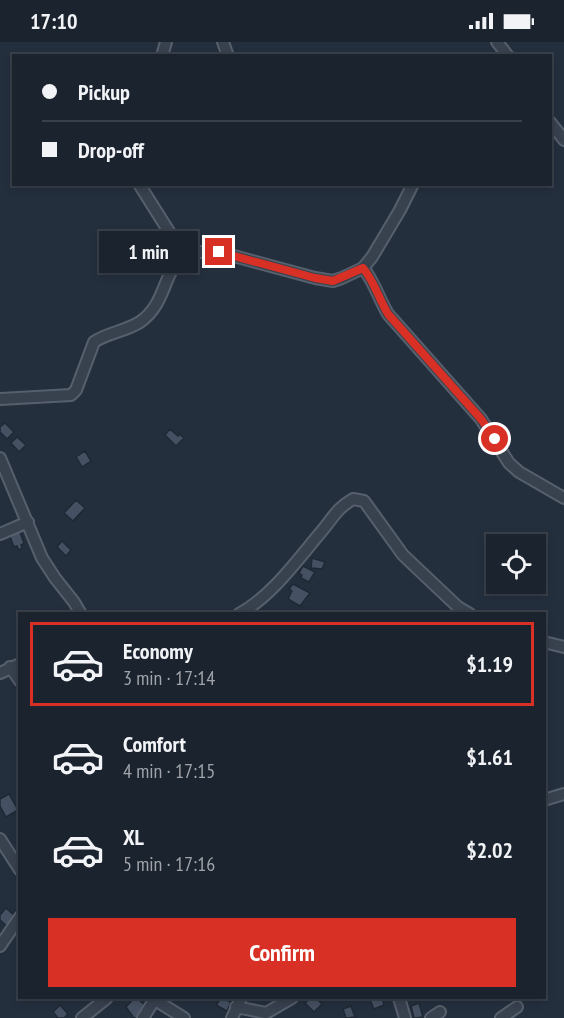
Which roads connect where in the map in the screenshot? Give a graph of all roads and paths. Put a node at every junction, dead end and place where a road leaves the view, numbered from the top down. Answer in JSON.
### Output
{"nodes":[{"id":1,"x":497,"y":42,"type":"edge"},
{"id":2,"x":506,"y":54,"type":"edge"},
{"id":3,"x":552,"y":125,"type":"edge"},
{"id":4,"x":564,"y":140,"type":"edge"},
{"id":5,"x":140,"y":186,"type":"edge"},
{"id":6,"x":412,"y":186,"type":"edge"},
{"id":7,"x":183,"y":259,"type":"junction"},
{"id":8,"x":363,"y":268,"type":"junction"},
{"id":9,"x":0,"y":399,"type":"edge"},
{"id":10,"x":0,"y":458,"type":"edge"},
{"id":11,"x":564,"y":498,"type":"edge"},
{"id":12,"x":28,"y":522,"type":"junction"},
{"id":13,"x":0,"y":534,"type":"edge"},
{"id":14,"x":80,"y":612,"type":"edge"},
{"id":15,"x":242,"y":612,"type":"edge"},
{"id":16,"x":467,"y":612,"type":"edge"},
{"id":17,"x":546,"y":642,"type":"edge"},
{"id":18,"x":564,"y":647,"type":"edge"},
{"id":19,"x":15,"y":665,"type":"edge"},
{"id":20,"x":0,"y":673,"type":"edge"},
{"id":21,"x":564,"y":794,"type":"edge"},
{"id":22,"x":546,"y":799,"type":"edge"},
{"id":23,"x":0,"y":839,"type":"edge"},
{"id":24,"x":18,"y":865,"type":"edge"},
{"id":25,"x":18,"y":920,"type":"edge"},
{"id":26,"x":0,"y":946,"type":"edge"},
{"id":27,"x":106,"y":999,"type":"edge"},
{"id":28,"x":153,"y":999,"type":"edge"},
{"id":29,"x":156,"y":999,"type":"edge"},
{"id":30,"x":290,"y":999,"type":"edge"},
{"id":31,"x":399,"y":999,"type":"edge"},
{"id":32,"x":517,"y":1007,"type":"dead end"},
{"id":33,"x":236,"y":1008,"type":"edge"},
{"id":34,"x":82,"y":1018,"type":"edge"},
{"id":35,"x":143,"y":1018,"type":"edge"},
{"id":36,"x":184,"y":1018,"type":"edge"},
{"id":37,"x":405,"y":1018,"type":"edge"},
{"id":38,"x":501,"y":1018,"type":"edge"}],
"edges":[{"from":1,"to":2,"type":"street"},
{"from":3,"to":4,"type":"street"},
{"from":5,"to":7,"type":"street"},
{"from":6,"to":8,"type":"street"},
{"from":7,"to":8,"type":"street"},
{"from":7,"to":9,"type":"street"},
{"from":8,"to":11,"type":"street"},
{"from":10,"to":12,"type":"street"},
{"from":12,"to":13,"type":"street"},
{"from":12,"to":14,"type":"street"},
{"from":15,"to":16,"type":"street"},
{"from":17,"to":18,"type":"street"},
{"from":19,"to":20,"type":"street"},
{"from":21,"to":22,"type":"street"},
{"from":23,"to":24,"type":"street"},
{"from":25,"to":26,"type":"street"},
{"from":27,"to":34,"type":"street"},
{"from":28,"to":35,"type":"street"},
{"from":29,"to":36,"type":"street"},
{"from":30,"to":33,"type":"street"},
{"from":31,"to":37,"type":"street"},
{"from":32,"to":38,"type":"street"}]}
